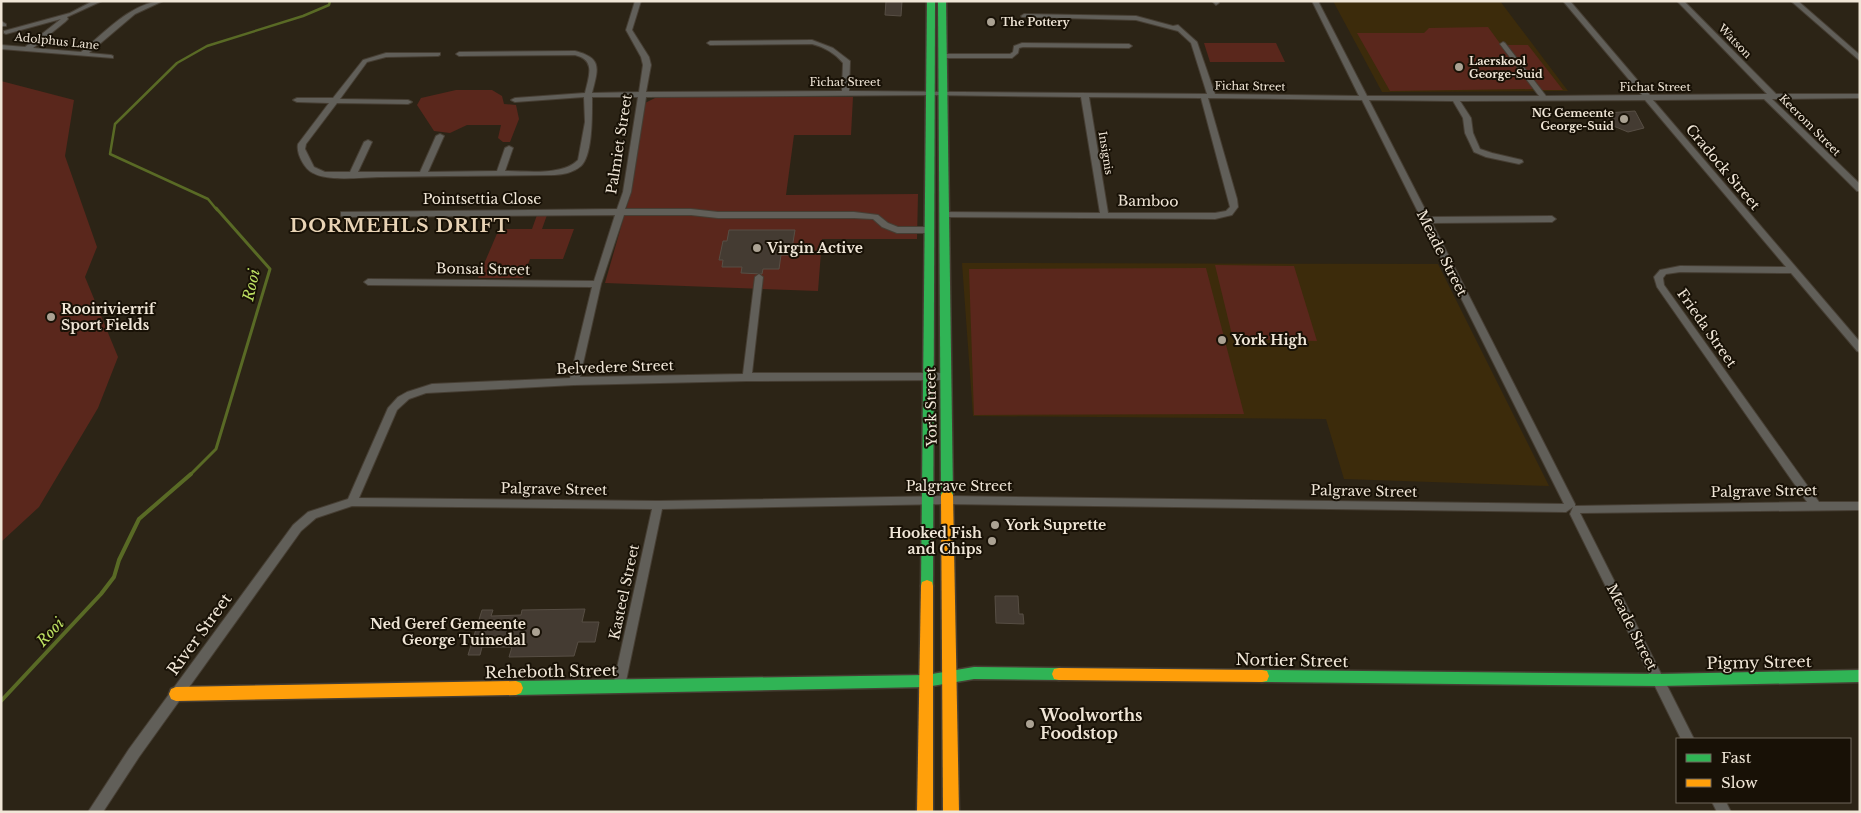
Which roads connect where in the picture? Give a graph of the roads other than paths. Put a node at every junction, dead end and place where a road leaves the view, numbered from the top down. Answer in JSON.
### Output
{"nodes":[{"id":1,"x":99,"y":1,"type":"edge"},
{"id":2,"x":160,"y":1,"type":"edge"},
{"id":3,"x":638,"y":1,"type":"edge"},
{"id":4,"x":931,"y":1,"type":"edge"},
{"id":5,"x":942,"y":1,"type":"edge"},
{"id":6,"x":1315,"y":1,"type":"edge"},
{"id":7,"x":1566,"y":1,"type":"edge"},
{"id":8,"x":1680,"y":1,"type":"edge"},
{"id":9,"x":1794,"y":1,"type":"edge"},
{"id":10,"x":60,"y":15,"type":"junction"},
{"id":11,"x":1024,"y":16,"type":"dead end"},
{"id":12,"x":3,"y":28,"type":"edge"},
{"id":13,"x":710,"y":43,"type":"dead end"},
{"id":14,"x":1502,"y":44,"type":"dead end"},
{"id":15,"x":1129,"y":46,"type":"dead end"},
{"id":16,"x":1,"y":47,"type":"edge"},
{"id":17,"x":1849,"y":49,"type":"junction"},
{"id":18,"x":1860,"y":49,"type":"edge"},
{"id":19,"x":26,"y":50,"type":"junction"},
{"id":20,"x":438,"y":54,"type":"dead end"},
{"id":21,"x":458,"y":54,"type":"dead end"},
{"id":22,"x":82,"y":55,"type":"junction"},
{"id":23,"x":943,"y":56,"type":"junction"},
{"id":24,"x":111,"y":57,"type":"dead end"},
{"id":25,"x":1860,"y":58,"type":"edge"},
{"id":26,"x":930,"y":93,"type":"junction"},
{"id":27,"x":943,"y":93,"type":"junction"},
{"id":28,"x":844,"y":94,"type":"junction"},
{"id":29,"x":588,"y":95,"type":"junction"},
{"id":30,"x":641,"y":95,"type":"junction"},
{"id":31,"x":1085,"y":96,"type":"junction"},
{"id":32,"x":1860,"y":96,"type":"edge"},
{"id":33,"x":1208,"y":97,"type":"junction"},
{"id":34,"x":1770,"y":97,"type":"junction"},
{"id":35,"x":1363,"y":98,"type":"junction"},
{"id":36,"x":1544,"y":98,"type":"junction"},
{"id":37,"x":1455,"y":99,"type":"junction"},
{"id":38,"x":1649,"y":99,"type":"junction"},
{"id":39,"x":297,"y":100,"type":"dead end"},
{"id":40,"x":515,"y":100,"type":"dead end"},
{"id":41,"x":335,"y":101,"type":"junction"},
{"id":42,"x":408,"y":102,"type":"dead end"},
{"id":43,"x":440,"y":136,"type":"dead end"},
{"id":44,"x":368,"y":142,"type":"dead end"},
{"id":45,"x":509,"y":148,"type":"dead end"},
{"id":46,"x":1519,"y":162,"type":"dead end"},
{"id":47,"x":500,"y":173,"type":"junction"},
{"id":48,"x":353,"y":174,"type":"junction"},
{"id":49,"x":423,"y":174,"type":"junction"},
{"id":50,"x":1860,"y":190,"type":"edge"},
{"id":51,"x":621,"y":212,"type":"junction"},
{"id":52,"x":344,"y":214,"type":"dead end"},
{"id":53,"x":944,"y":214,"type":"junction"},
{"id":54,"x":1104,"y":214,"type":"junction"},
{"id":55,"x":1552,"y":219,"type":"dead end"},
{"id":56,"x":1426,"y":220,"type":"junction"},
{"id":57,"x":929,"y":230,"type":"junction"},
{"id":58,"x":1793,"y":270,"type":"junction"},
{"id":59,"x":759,"y":277,"type":"dead end"},
{"id":60,"x":368,"y":282,"type":"dead end"},
{"id":61,"x":598,"y":284,"type":"junction"},
{"id":62,"x":1860,"y":349,"type":"edge"},
{"id":63,"x":746,"y":377,"type":"junction"},
{"id":64,"x":928,"y":377,"type":"junction"},
{"id":65,"x":946,"y":377,"type":"junction"},
{"id":66,"x":574,"y":381,"type":"junction"},
{"id":67,"x":927,"y":500,"type":"junction"},
{"id":68,"x":948,"y":500,"type":"junction"},
{"id":69,"x":352,"y":502,"type":"junction"},
{"id":70,"x":658,"y":505,"type":"junction"},
{"id":71,"x":1814,"y":505,"type":"junction"},
{"id":72,"x":1860,"y":506,"type":"edge"},
{"id":73,"x":1572,"y":509,"type":"junction"},
{"id":74,"x":949,"y":676,"type":"junction"},
{"id":75,"x":1860,"y":676,"type":"edge"},
{"id":76,"x":1659,"y":680,"type":"junction"},
{"id":77,"x":926,"y":681,"type":"junction"},
{"id":78,"x":619,"y":686,"type":"junction"},
{"id":79,"x":176,"y":694,"type":"junction"},
{"id":80,"x":1688,"y":738,"type":"edge"},
{"id":81,"x":95,"y":812,"type":"edge"},
{"id":82,"x":925,"y":812,"type":"edge"},
{"id":83,"x":951,"y":812,"type":"edge"}],
"edges":[{"from":1,"to":10,"type":"street"},
{"from":2,"to":22,"type":"street"},
{"from":3,"to":30,"type":"street","name":"Palmiet Street"},
{"from":4,"to":26,"type":"main road","name":"York Street"},
{"from":5,"to":23,"type":"main road","name":"York Street"},
{"from":6,"to":35,"type":"street","name":"Meade Street"},
{"from":7,"to":38,"type":"street","name":"Cradock Street"},
{"from":8,"to":34,"type":"street","name":"Watson"},
{"from":9,"to":17,"type":"street"},
{"from":10,"to":12,"type":"street"},
{"from":10,"to":19,"type":"street"},
{"from":11,"to":33,"type":"street"},
{"from":13,"to":28,"type":"street"},
{"from":14,"to":36,"type":"street"},
{"from":15,"to":23,"type":"street"},
{"from":16,"to":19,"type":"street","name":"Adolphus Lane"},
{"from":17,"to":18,"type":"street"},
{"from":17,"to":25,"type":"street"},
{"from":19,"to":22,"type":"street","name":"Adolphus Lane"},
{"from":20,"to":41,"type":"street"},
{"from":21,"to":29,"type":"street"},
{"from":22,"to":24,"type":"street","name":"Adolphus Lane"},
{"from":23,"to":27,"type":"main road","name":"York Street"},
{"from":26,"to":27,"type":"street","name":"Fichat Street"},
{"from":26,"to":28,"type":"street","name":"Fichat Street"},
{"from":26,"to":57,"type":"main road","name":"York Street"},
{"from":27,"to":31,"type":"street","name":"Fichat Street"},
{"from":27,"to":53,"type":"main road","name":"York Street"},
{"from":28,"to":30,"type":"street","name":"Fichat Street"},
{"from":29,"to":30,"type":"street","name":"Fichat Street"},
{"from":29,"to":40,"type":"street","name":"Fichat Street"},
{"from":29,"to":47,"type":"street"},
{"from":30,"to":51,"type":"street","name":"Palmiet Street"},
{"from":31,"to":33,"type":"street","name":"Fichat Street"},
{"from":31,"to":54,"type":"street","name":"Insignis"},
{"from":32,"to":34,"type":"street","name":"Fichat Street"},
{"from":33,"to":35,"type":"street","name":"Fichat Street"},
{"from":33,"to":54,"type":"street","name":"Bamboo"},
{"from":34,"to":38,"type":"street","name":"Fichat Street"},
{"from":34,"to":50,"type":"street","name":"Keerom Street"},
{"from":35,"to":37,"type":"street","name":"Fichat Street"},
{"from":35,"to":56,"type":"street","name":"Meade Street"},
{"from":36,"to":37,"type":"street","name":"Fichat Street"},
{"from":36,"to":38,"type":"street","name":"Fichat Street"},
{"from":37,"to":46,"type":"street"},
{"from":38,"to":58,"type":"street","name":"Cradock Street"},
{"from":39,"to":41,"type":"street"},
{"from":41,"to":42,"type":"street"},
{"from":41,"to":48,"type":"street"},
{"from":43,"to":49,"type":"street"},
{"from":44,"to":48,"type":"street"},
{"from":45,"to":47,"type":"street"},
{"from":47,"to":49,"type":"street"},
{"from":48,"to":49,"type":"street"},
{"from":51,"to":52,"type":"street","name":"Pointsettia Close"},
{"from":51,"to":57,"type":"street","name":"Pointsettia Close"},
{"from":51,"to":61,"type":"street","name":"Palmiet Street"},
{"from":53,"to":54,"type":"street","name":"Bamboo"},
{"from":53,"to":65,"type":"main road","name":"York Street"},
{"from":55,"to":56,"type":"street"},
{"from":56,"to":73,"type":"street","name":"Meade Street"},
{"from":57,"to":64,"type":"main road","name":"York Street"},
{"from":58,"to":62,"type":"street","name":"Cradock Street"},
{"from":58,"to":71,"type":"street","name":"Frieda Street"},
{"from":59,"to":63,"type":"street"},
{"from":60,"to":61,"type":"street","name":"Bonsai Street"},
{"from":61,"to":66,"type":"street","name":"Palmiet Street"},
{"from":63,"to":64,"type":"street","name":"Belvedere Street"},
{"from":63,"to":66,"type":"street","name":"Belvedere Street"},
{"from":64,"to":65,"type":"street","name":"Belvedere Street"},
{"from":64,"to":67,"type":"main road","name":"York Street"},
{"from":65,"to":68,"type":"main road","name":"York Street"},
{"from":66,"to":69,"type":"street","name":"Belvedere Street"},
{"from":67,"to":68,"type":"street","name":"Palgrave Street"},
{"from":67,"to":70,"type":"street","name":"Palgrave Street"},
{"from":67,"to":77,"type":"main road","name":"York Street"},
{"from":68,"to":73,"type":"street","name":"Palgrave Street"},
{"from":68,"to":74,"type":"main road","name":"York Street"},
{"from":69,"to":70,"type":"street","name":"Palgrave Street"},
{"from":69,"to":79,"type":"street","name":"River Street"},
{"from":70,"to":78,"type":"street","name":"Kasteel Street"},
{"from":71,"to":72,"type":"street","name":"Palgrave Street"},
{"from":71,"to":73,"type":"street","name":"Palgrave Street"},
{"from":73,"to":76,"type":"street","name":"Meade Street"},
{"from":74,"to":76,"type":"main road","name":"Nortier Street"},
{"from":74,"to":77,"type":"main road","name":"Nortier Street"},
{"from":74,"to":83,"type":"main road","name":"York Street"},
{"from":75,"to":76,"type":"main road","name":"Pigmy Street"},
{"from":76,"to":80,"type":"street","name":"Meade Street"},
{"from":77,"to":78,"type":"main road","name":"Reheboth Street"},
{"from":77,"to":82,"type":"main road","name":"York Street"},
{"from":78,"to":79,"type":"main road","name":"Reheboth Street"},
{"from":79,"to":81,"type":"street","name":"River Street"}]}
